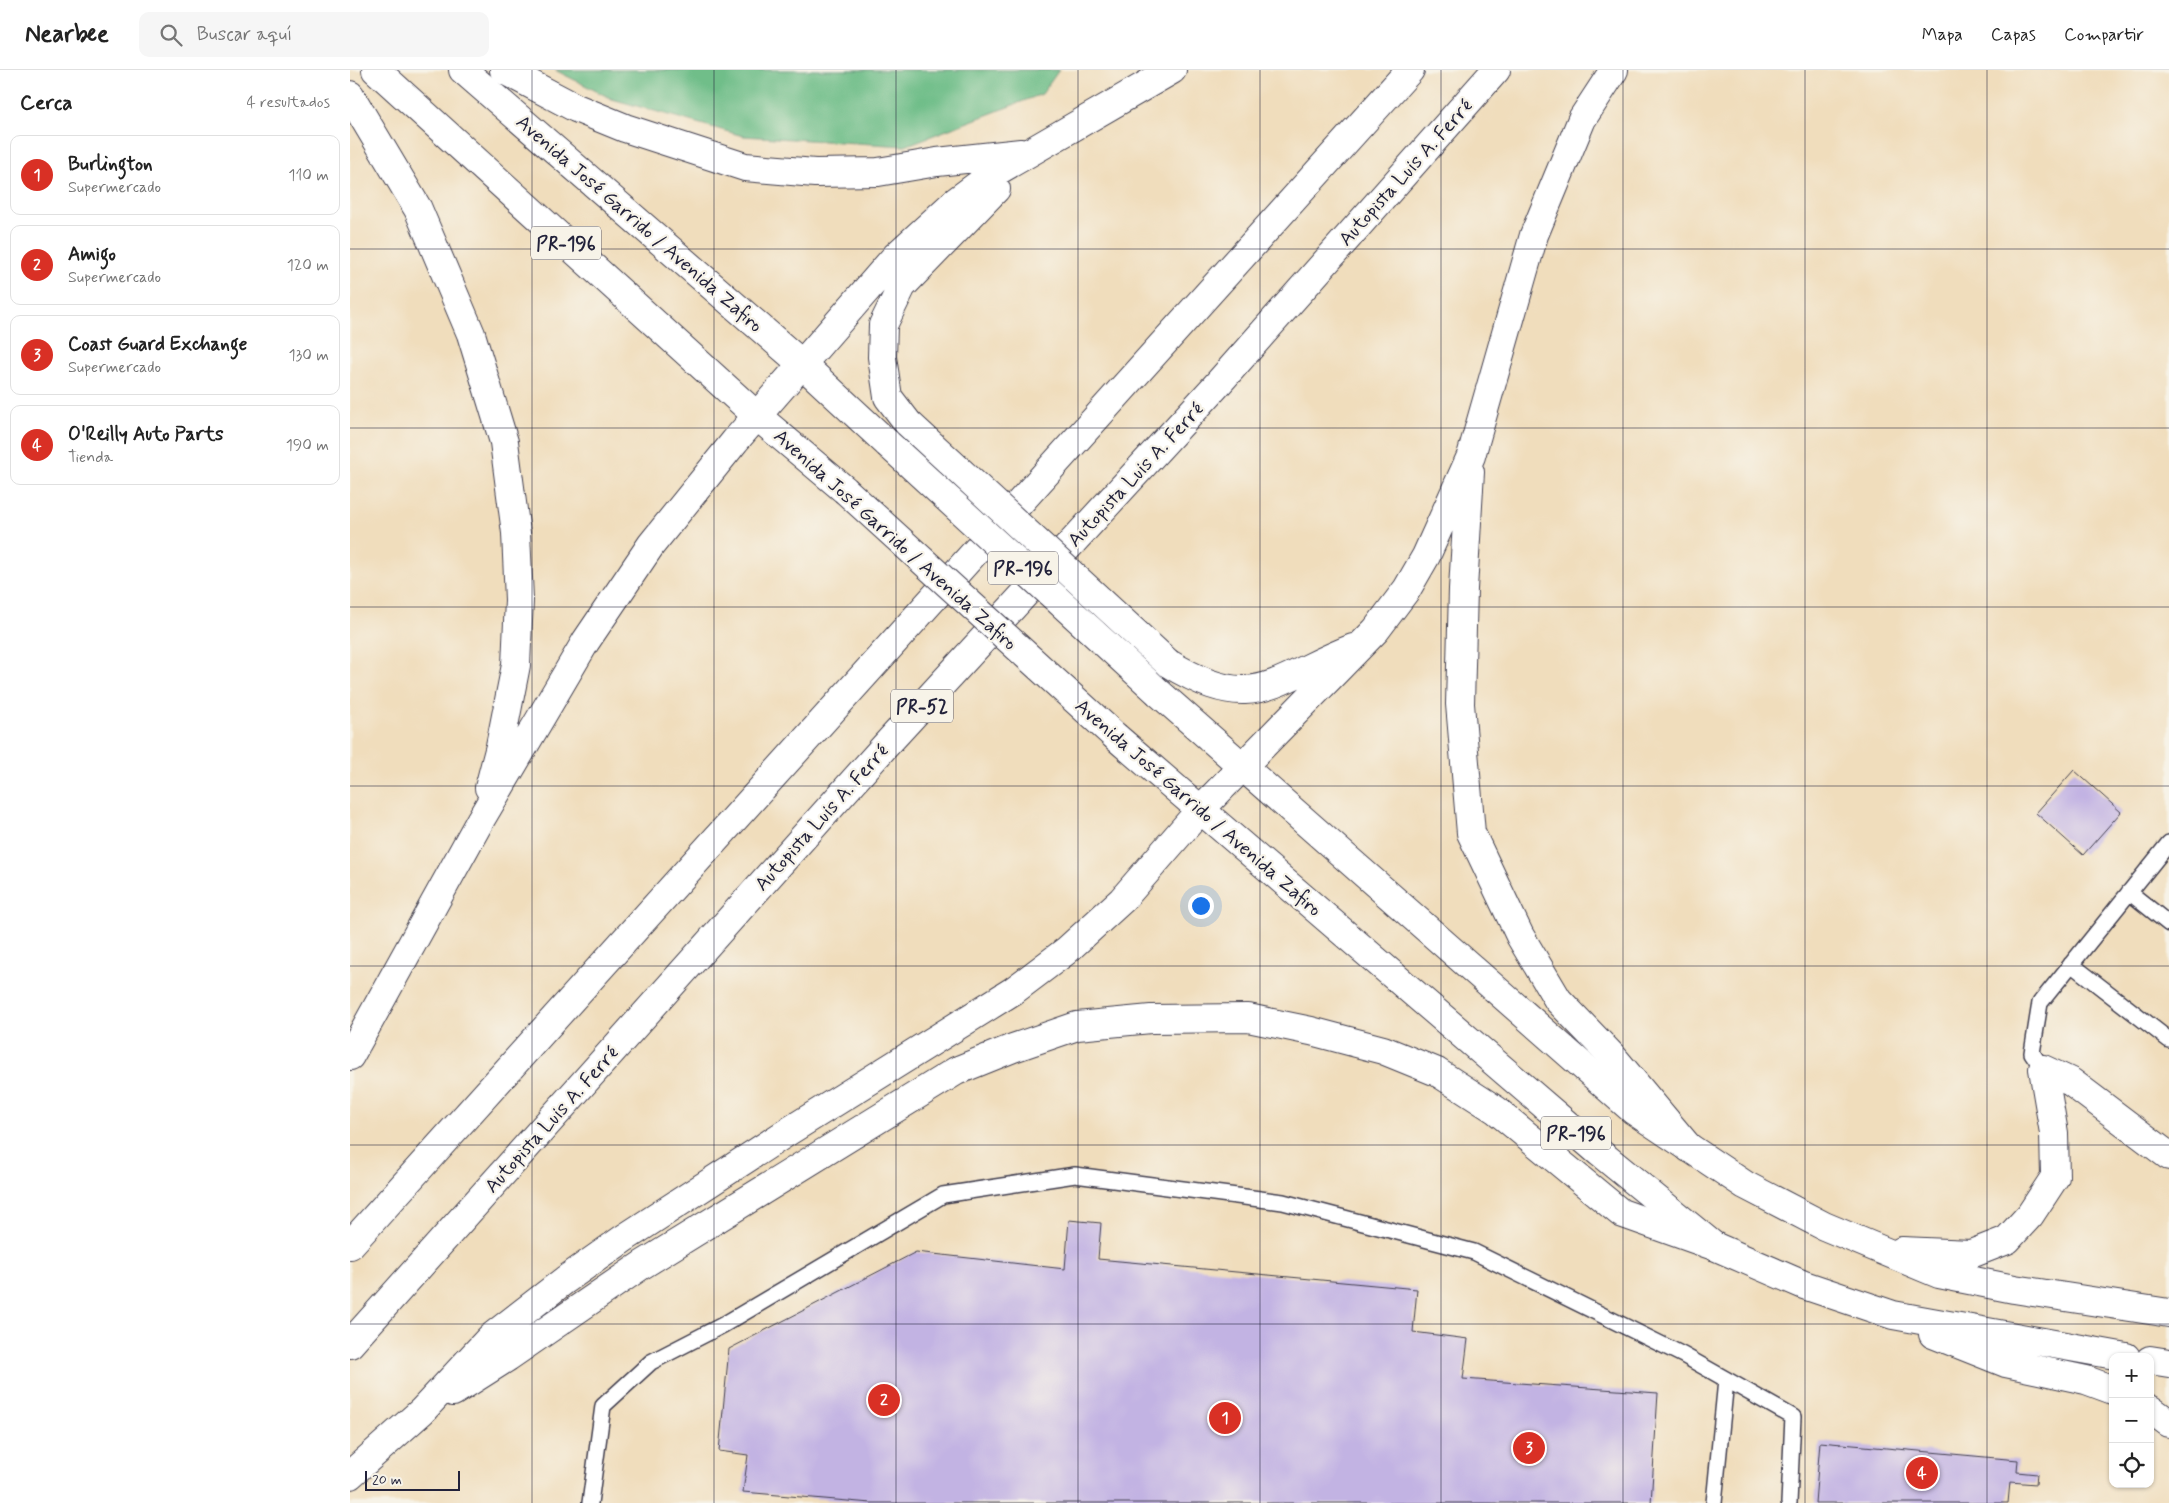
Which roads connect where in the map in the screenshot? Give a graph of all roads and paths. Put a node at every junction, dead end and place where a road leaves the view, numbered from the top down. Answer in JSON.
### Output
{"nodes":[{"id":1,"x":376,"y":70,"type":"edge"},
{"id":2,"x":463,"y":70,"type":"edge"},
{"id":3,"x":504,"y":70,"type":"edge"},
{"id":4,"x":1172,"y":70,"type":"edge"},
{"id":5,"x":1410,"y":70,"type":"edge"},
{"id":6,"x":1496,"y":70,"type":"edge"},
{"id":7,"x":1614,"y":70,"type":"edge"},
{"id":8,"x":350,"y":95,"type":"edge"},
{"id":9,"x":1032,"y":152,"type":"junction"},
{"id":10,"x":802,"y":364,"type":"junction"},
{"id":11,"x":757,"y":416,"type":"junction"},
{"id":12,"x":1471,"y":456,"type":"junction"},
{"id":13,"x":1361,"y":645,"type":"junction"},
{"id":14,"x":1243,"y":767,"type":"junction"},
{"id":15,"x":1201,"y":809,"type":"junction"},
{"id":16,"x":481,"y":819,"type":"junction"},
{"id":17,"x":2169,"y":843,"type":"edge"},
{"id":18,"x":2129,"y":892,"type":"junction"},
{"id":19,"x":2169,"y":924,"type":"edge"},
{"id":20,"x":2071,"y":964,"type":"junction"},
{"id":21,"x":2169,"y":1040,"type":"edge"},
{"id":22,"x":350,"y":1056,"type":"edge"},
{"id":23,"x":2042,"y":1069,"type":"junction"},
{"id":24,"x":1689,"y":1148,"type":"junction"},
{"id":25,"x":2169,"y":1156,"type":"edge"},
{"id":26,"x":350,"y":1245,"type":"edge"},
{"id":27,"x":1714,"y":1246,"type":"junction"},
{"id":28,"x":1886,"y":1250,"type":"junction"},
{"id":29,"x":2169,"y":1313,"type":"edge"},
{"id":30,"x":1893,"y":1315,"type":"junction"},
{"id":31,"x":350,"y":1344,"type":"edge"},
{"id":32,"x":2109,"y":1354,"type":"edge"},
{"id":33,"x":2154,"y":1361,"type":"edge"},
{"id":34,"x":2169,"y":1363,"type":"edge"},
{"id":35,"x":1726,"y":1380,"type":"junction"},
{"id":36,"x":2109,"y":1389,"type":"edge"},
{"id":37,"x":422,"y":1411,"type":"junction"},
{"id":38,"x":2154,"y":1413,"type":"edge"},
{"id":39,"x":2169,"y":1423,"type":"edge"},
{"id":40,"x":350,"y":1475,"type":"edge"},
{"id":41,"x":590,"y":1503,"type":"edge"},
{"id":42,"x":1714,"y":1503,"type":"edge"},
{"id":43,"x":1789,"y":1503,"type":"edge"}],
"edges":[{"from":1,"to":11,"type":"main road","name":"Avenida José Garrido / Avenida Zafiro","number":"PR-196"},
{"from":2,"to":10,"type":"main road","name":"Avenida José Garrido / Avenida Zafiro","number":"PR-196"},
{"from":3,"to":9,"type":"main road"},
{"from":4,"to":9,"type":"main road"},
{"from":5,"to":26,"type":"main road"},
{"from":6,"to":31,"type":"main road","name":"Autopista Luis A. Ferré","number":"PR-52"},
{"from":7,"to":12,"type":"main road"},
{"from":8,"to":16,"type":"main road"},
{"from":9,"to":10,"type":"main road"},
{"from":9,"to":13,"type":"main road","bridge":true},
{"from":10,"to":11,"type":"main road"},
{"from":10,"to":14,"type":"main road","name":"Avenida José Garrido / Avenida Zafiro","number":"PR-196","bridge":true},
{"from":11,"to":15,"type":"main road","name":"Avenida José Garrido / Avenida Zafiro","number":"PR-196","bridge":true},
{"from":11,"to":16,"type":"main road"},
{"from":12,"to":13,"type":"main road"},
{"from":12,"to":24,"type":"main road"},
{"from":13,"to":14,"type":"main road"},
{"from":14,"to":15,"type":"main road"},
{"from":14,"to":24,"type":"main road","name":"Avenida José Garrido / Avenida Zafiro","number":"PR-196"},
{"from":15,"to":27,"type":"main road","name":"Avenida José Garrido / Avenida Zafiro","number":"PR-196"},
{"from":15,"to":37,"type":"main road"},
{"from":16,"to":22,"type":"main road"},
{"from":17,"to":18,"type":"lane"},
{"from":18,"to":19,"type":"lane"},
{"from":18,"to":20,"type":"lane"},
{"from":20,"to":21,"type":"lane"},
{"from":20,"to":23,"type":"lane"},
{"from":23,"to":25,"type":"main road"},
{"from":23,"to":28,"type":"main road"},
{"from":24,"to":28,"type":"main road","name":"Avenida José Garrido / Avenida Zafiro","number":"PR-196"},
{"from":27,"to":30,"type":"main road","name":"Avenida José Garrido / Avenida Zafiro","number":"PR-196"},
{"from":27,"to":37,"type":"main road"},
{"from":28,"to":29,"type":"main road","name":"Avenida José Garrido / Avenida Zafiro","number":"PR-196"},
{"from":30,"to":32,"type":"main road","name":"Avenida José Garrido / Avenida Zafiro","number":"PR-196"},
{"from":30,"to":36,"type":"main road"},
{"from":33,"to":34,"type":"main road"},
{"from":35,"to":41,"type":"lane"},
{"from":35,"to":42,"type":"lane"},
{"from":35,"to":43,"type":"lane"},
{"from":37,"to":40,"type":"main road"},
{"from":38,"to":39,"type":"main road"}]}
